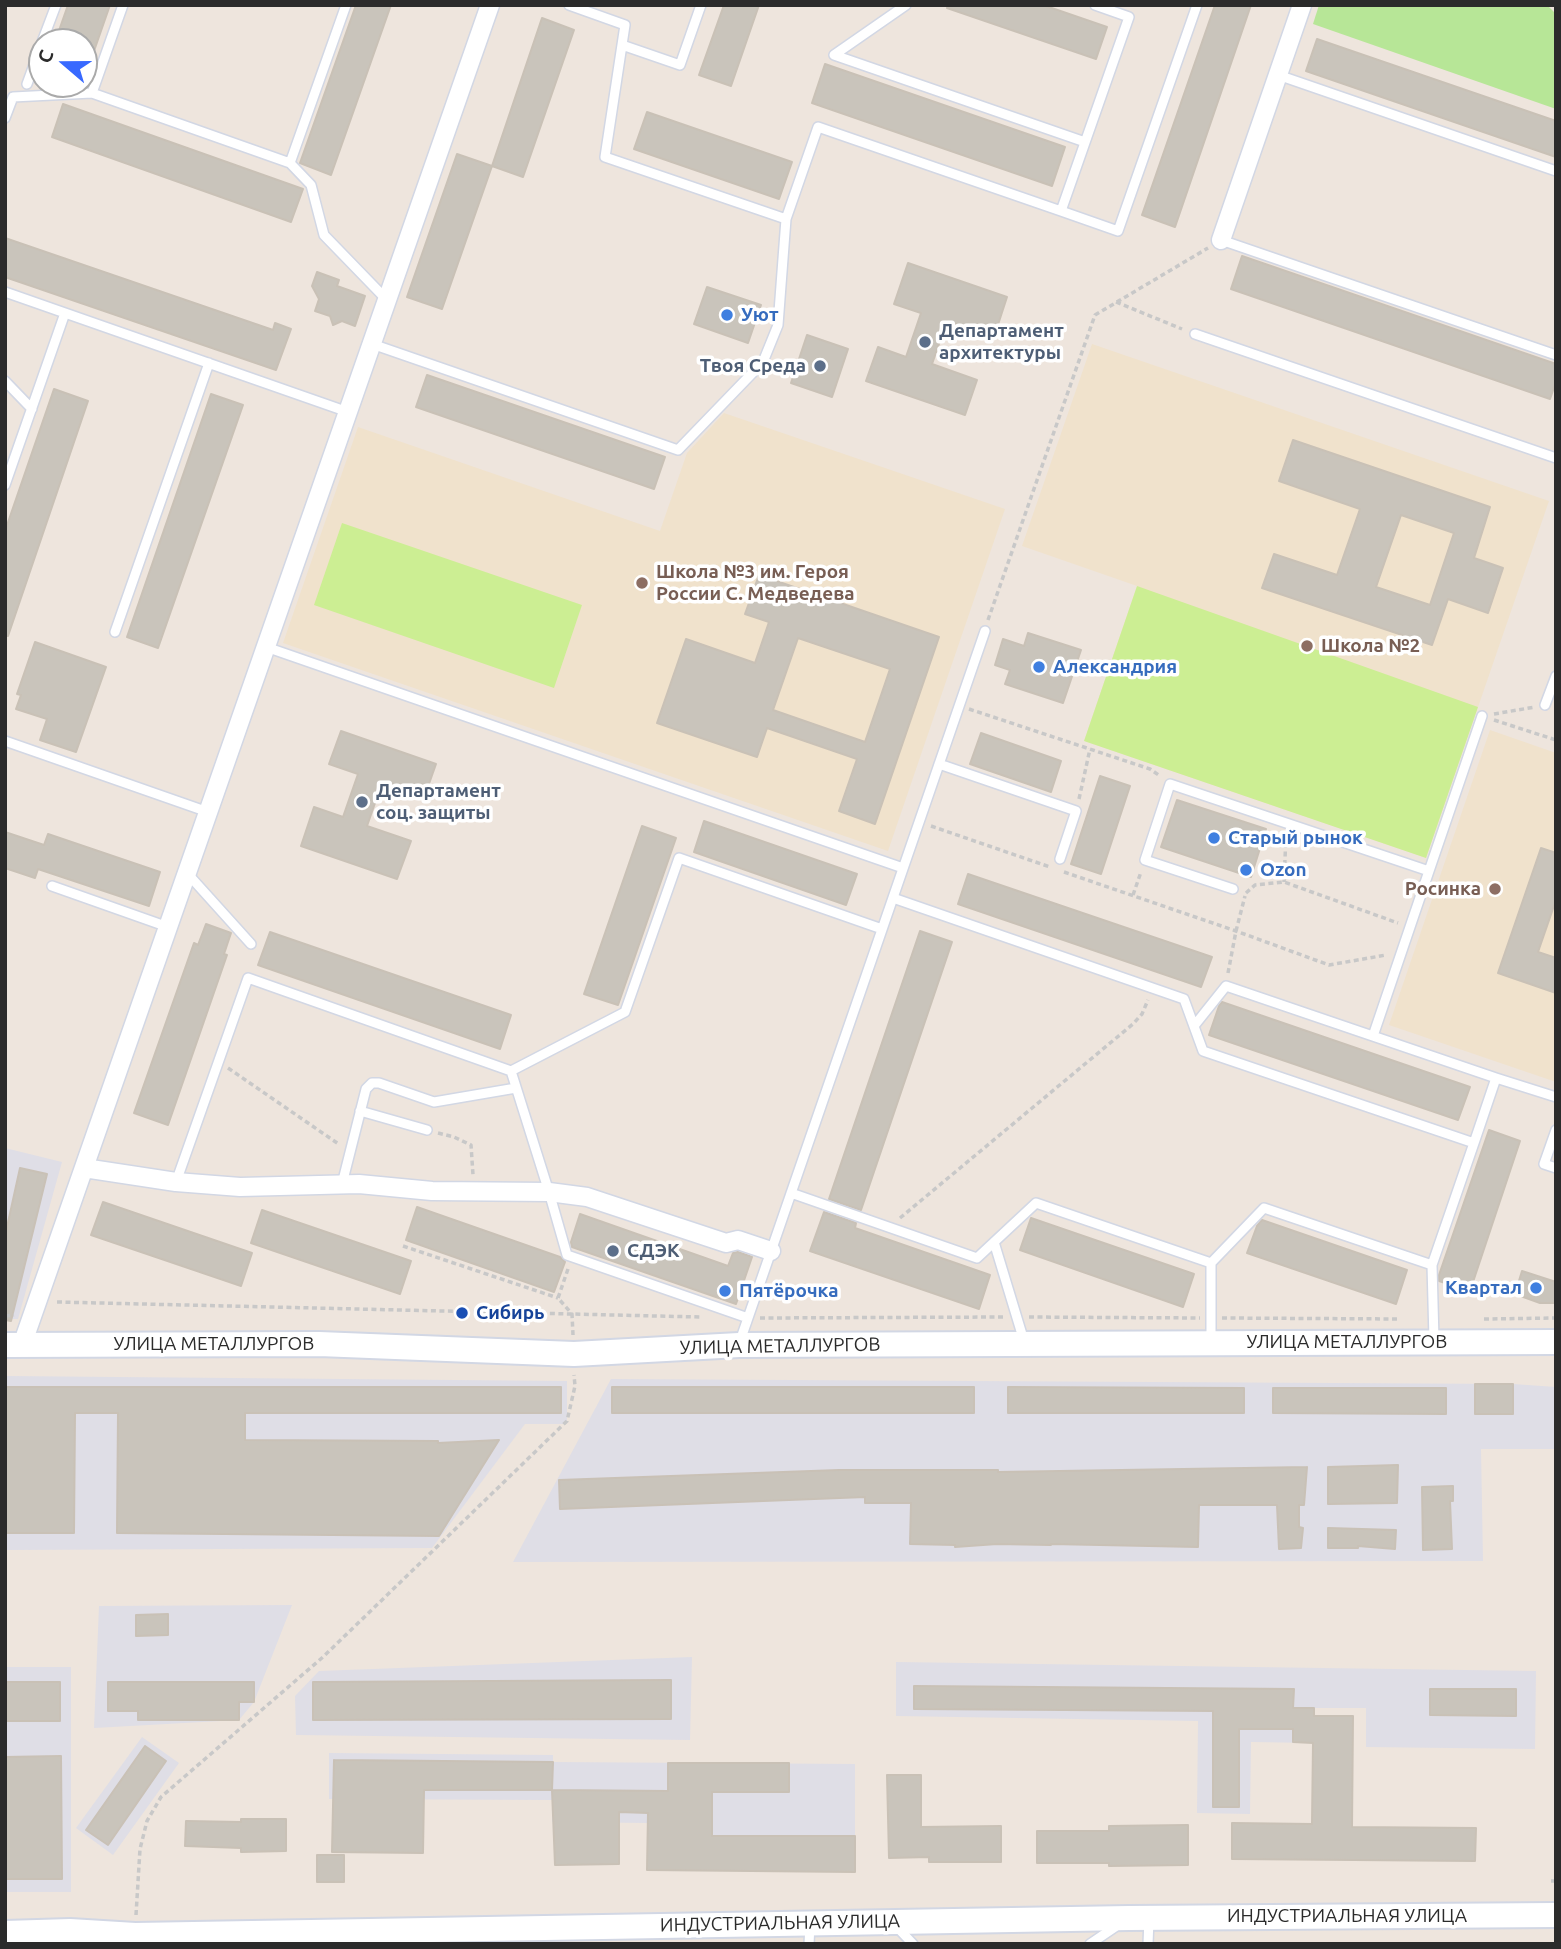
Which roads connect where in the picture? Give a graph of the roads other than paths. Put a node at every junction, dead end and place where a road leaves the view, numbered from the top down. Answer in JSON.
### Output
{"nodes":[{"id":1,"x":56,"y":5,"type":"edge"},
{"id":2,"x":123,"y":5,"type":"edge"},
{"id":3,"x":346,"y":5,"type":"edge"},
{"id":4,"x":490,"y":5,"type":"edge"},
{"id":5,"x":569,"y":5,"type":"edge"},
{"id":6,"x":701,"y":5,"type":"edge"},
{"id":7,"x":906,"y":5,"type":"edge"},
{"id":8,"x":1095,"y":5,"type":"edge"},
{"id":9,"x":1197,"y":5,"type":"edge"},
{"id":10,"x":1302,"y":5,"type":"edge"},
{"id":11,"x":47,"y":28,"type":"edge"},
{"id":12,"x":622,"y":44,"type":"junction"},
{"id":13,"x":1278,"y":75,"type":"junction"},
{"id":14,"x":98,"y":76,"type":"edge"},
{"id":15,"x":98,"y":95,"type":"edge"},
{"id":16,"x":28,"y":96,"type":"edge"},
{"id":17,"x":5,"y":118,"type":"edge"},
{"id":18,"x":1085,"y":142,"type":"junction"},
{"id":19,"x":290,"y":163,"type":"junction"},
{"id":20,"x":1556,"y":171,"type":"edge"},
{"id":21,"x":1061,"y":211,"type":"junction"},
{"id":22,"x":786,"y":219,"type":"junction"},
{"id":23,"x":1221,"y":240,"type":"joint"},
{"id":24,"x":5,"y":292,"type":"edge"},
{"id":25,"x":387,"y":300,"type":"junction"},
{"id":26,"x":65,"y":313,"type":"junction"},
{"id":27,"x":1195,"y":334,"type":"road end"},
{"id":28,"x":372,"y":344,"type":"junction"},
{"id":29,"x":1556,"y":355,"type":"edge"},
{"id":30,"x":209,"y":363,"type":"junction"},
{"id":31,"x":5,"y":382,"type":"edge"},
{"id":32,"x":32,"y":409,"type":"junction"},
{"id":33,"x":348,"y":412,"type":"junction"},
{"id":34,"x":1556,"y":458,"type":"edge"},
{"id":35,"x":5,"y":485,"type":"edge"},
{"id":36,"x":985,"y":631,"type":"road end"},
{"id":37,"x":115,"y":632,"type":"dead end"},
{"id":38,"x":266,"y":647,"type":"junction"},
{"id":39,"x":1556,"y":676,"type":"edge"},
{"id":40,"x":1545,"y":705,"type":"road end"},
{"id":41,"x":1482,"y":716,"type":"road end"},
{"id":42,"x":5,"y":741,"type":"edge"},
{"id":43,"x":939,"y":764,"type":"junction"},
{"id":44,"x":208,"y":812,"type":"junction"},
{"id":45,"x":1060,"y":859,"type":"dead end"},
{"id":46,"x":903,"y":868,"type":"junction"},
{"id":47,"x":1429,"y":871,"type":"junction"},
{"id":48,"x":187,"y":873,"type":"junction"},
{"id":49,"x":52,"y":886,"type":"dead end"},
{"id":50,"x":1233,"y":889,"type":"dead end"},
{"id":51,"x":893,"y":898,"type":"junction"},
{"id":52,"x":168,"y":927,"type":"junction"},
{"id":53,"x":882,"y":929,"type":"junction"},
{"id":54,"x":251,"y":944,"type":"dead end"},
{"id":55,"x":1194,"y":1026,"type":"junction"},
{"id":56,"x":1373,"y":1036,"type":"junction"},
{"id":57,"x":511,"y":1070,"type":"junction"},
{"id":58,"x":1496,"y":1078,"type":"junction"},
{"id":59,"x":516,"y":1088,"type":"junction"},
{"id":60,"x":1556,"y":1097,"type":"edge"},
{"id":61,"x":360,"y":1111,"type":"junction"},
{"id":62,"x":427,"y":1130,"type":"road end"},
{"id":63,"x":1556,"y":1130,"type":"edge"},
{"id":64,"x":1474,"y":1143,"type":"junction"},
{"id":65,"x":84,"y":1168,"type":"junction"},
{"id":66,"x":1556,"y":1168,"type":"edge"},
{"id":67,"x":176,"y":1182,"type":"junction"},
{"id":68,"x":342,"y":1184,"type":"junction"},
{"id":69,"x":549,"y":1192,"type":"junction"},
{"id":70,"x":791,"y":1193,"type":"junction"},
{"id":71,"x":994,"y":1242,"type":"junction"},
{"id":72,"x":771,"y":1251,"type":"junction"},
{"id":73,"x":1211,"y":1263,"type":"junction"},
{"id":74,"x":1433,"y":1265,"type":"junction"},
{"id":75,"x":748,"y":1318,"type":"junction"},
{"id":76,"x":1211,"y":1330,"type":"junction"},
{"id":77,"x":1434,"y":1331,"type":"junction"},
{"id":78,"x":1556,"y":1342,"type":"edge"},
{"id":79,"x":1025,"y":1343,"type":"junction"},
{"id":80,"x":14,"y":1345,"type":"edge"},
{"id":81,"x":738,"y":1345,"type":"junction"},
{"id":82,"x":1556,"y":1915,"type":"edge"},
{"id":83,"x":1139,"y":1917,"type":"junction"},
{"id":84,"x":891,"y":1922,"type":"junction"},
{"id":85,"x":5,"y":1933,"type":"edge"},
{"id":86,"x":809,"y":1933,"type":"edge"},
{"id":87,"x":912,"y":1944,"type":"edge"},
{"id":88,"x":1090,"y":1944,"type":"edge"},
{"id":89,"x":1148,"y":1944,"type":"edge"}],
"edges":[{"from":1,"to":11,"type":"lane"},
{"from":2,"to":14,"type":"lane"},
{"from":3,"to":19,"type":"lane"},
{"from":4,"to":25,"type":"street"},
{"from":5,"to":12,"type":"lane"},
{"from":6,"to":12,"type":"lane"},
{"from":7,"to":18,"type":"lane"},
{"from":8,"to":18,"type":"lane"},
{"from":9,"to":21,"type":"lane"},
{"from":10,"to":13,"type":"street"},
{"from":12,"to":22,"type":"lane"},
{"from":13,"to":20,"type":"lane"},
{"from":13,"to":23,"type":"street"},
{"from":15,"to":19,"type":"lane"},
{"from":16,"to":17,"type":"lane"},
{"from":18,"to":21,"type":"lane"},
{"from":19,"to":25,"type":"lane"},
{"from":21,"to":22,"type":"lane"},
{"from":22,"to":28,"type":"lane"},
{"from":23,"to":29,"type":"lane"},
{"from":24,"to":26,"type":"lane"},
{"from":25,"to":28,"type":"street"},
{"from":26,"to":30,"type":"lane"},
{"from":26,"to":32,"type":"lane"},
{"from":27,"to":34,"type":"lane"},
{"from":28,"to":33,"type":"street"},
{"from":30,"to":33,"type":"lane"},
{"from":30,"to":37,"type":"lane"},
{"from":31,"to":32,"type":"lane"},
{"from":32,"to":35,"type":"lane"},
{"from":33,"to":38,"type":"street"},
{"from":36,"to":43,"type":"lane"},
{"from":38,"to":44,"type":"street"},
{"from":38,"to":46,"type":"lane"},
{"from":39,"to":40,"type":"lane"},
{"from":41,"to":47,"type":"lane"},
{"from":42,"to":44,"type":"lane"},
{"from":43,"to":45,"type":"lane"},
{"from":43,"to":46,"type":"lane"},
{"from":44,"to":48,"type":"street"},
{"from":46,"to":51,"type":"lane"},
{"from":47,"to":50,"type":"lane"},
{"from":47,"to":56,"type":"lane"},
{"from":48,"to":52,"type":"street"},
{"from":48,"to":54,"type":"lane"},
{"from":49,"to":52,"type":"lane"},
{"from":51,"to":53,"type":"lane"},
{"from":51,"to":55,"type":"lane"},
{"from":52,"to":65,"type":"street"},
{"from":53,"to":57,"type":"lane"},
{"from":53,"to":70,"type":"lane"},
{"from":55,"to":56,"type":"lane"},
{"from":55,"to":64,"type":"lane"},
{"from":56,"to":58,"type":"lane"},
{"from":57,"to":59,"type":"lane"},
{"from":57,"to":67,"type":"lane"},
{"from":58,"to":60,"type":"lane"},
{"from":58,"to":64,"type":"lane"},
{"from":59,"to":61,"type":"lane"},
{"from":59,"to":69,"type":"lane"},
{"from":61,"to":62,"type":"lane"},
{"from":61,"to":68,"type":"lane"},
{"from":63,"to":66,"type":"lane"},
{"from":64,"to":74,"type":"lane"},
{"from":65,"to":67,"type":"street"},
{"from":65,"to":80,"type":"street"},
{"from":67,"to":68,"type":"street"},
{"from":68,"to":69,"type":"street"},
{"from":69,"to":72,"type":"street"},
{"from":69,"to":75,"type":"lane"},
{"from":70,"to":71,"type":"lane"},
{"from":70,"to":72,"type":"lane"},
{"from":71,"to":73,"type":"lane"},
{"from":71,"to":79,"type":"lane"},
{"from":72,"to":75,"type":"lane"},
{"from":73,"to":74,"type":"lane"},
{"from":73,"to":76,"type":"lane"},
{"from":74,"to":77,"type":"lane"},
{"from":75,"to":81,"type":"lane"},
{"from":76,"to":77,"type":"street","name":"УЛИЦА МЕТАЛЛУРГОВ"},
{"from":76,"to":79,"type":"street","name":"УЛИЦА МЕТАЛЛУРГОВ"},
{"from":77,"to":78,"type":"street","name":"УЛИЦА МЕТАЛЛУРГОВ"},
{"from":79,"to":81,"type":"street","name":"УЛИЦА МЕТАЛЛУРГОВ"},
{"from":80,"to":81,"type":"street","name":"УЛИЦА МЕТАЛЛУРГОВ"},
{"from":82,"to":83,"type":"street","name":"ИНДУСТРИАЛЬНАЯ УЛИЦА"},
{"from":83,"to":84,"type":"street","name":"ИНДУСТРИАЛЬНАЯ УЛИЦА"},
{"from":83,"to":88,"type":"lane"},
{"from":83,"to":89,"type":"lane"},
{"from":84,"to":86,"type":"street","name":"ИНДУСТРИАЛЬНАЯ УЛИЦА"},
{"from":84,"to":87,"type":"lane"},
{"from":85,"to":86,"type":"street","name":"ИНДУСТРИАЛЬНАЯ УЛИЦА"}]}
